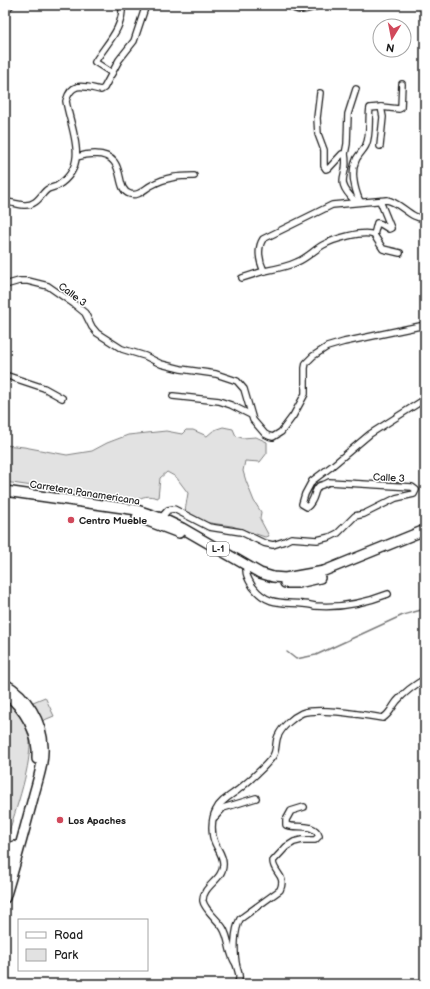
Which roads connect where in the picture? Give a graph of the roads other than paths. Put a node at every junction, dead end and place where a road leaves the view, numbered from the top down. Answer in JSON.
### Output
{"nodes":[{"id":1,"x":11,"y":5,"type":"edge"},
{"id":2,"x":122,"y":5,"type":"edge"},
{"id":3,"x":146,"y":5,"type":"edge"},
{"id":4,"x":289,"y":5,"type":"edge"},
{"id":5,"x":321,"y":5,"type":"edge"},
{"id":6,"x":5,"y":11,"type":"edge"},
{"id":7,"x":112,"y":73,"type":"junction"},
{"id":8,"x":402,"y":84,"type":"dead end"},
{"id":9,"x":356,"y":89,"type":"dead end"},
{"id":10,"x":320,"y":93,"type":"dead end"},
{"id":11,"x":381,"y":107,"type":"junction"},
{"id":12,"x":380,"y":146,"type":"dead end"},
{"id":13,"x":345,"y":154,"type":"junction"},
{"id":14,"x":77,"y":157,"type":"junction"},
{"id":15,"x":194,"y":176,"type":"dead end"},
{"id":16,"x":380,"y":201,"type":"junction"},
{"id":17,"x":5,"y":202,"type":"edge"},
{"id":18,"x":360,"y":202,"type":"junction"},
{"id":19,"x":425,"y":218,"type":"edge"},
{"id":20,"x":374,"y":235,"type":"junction"},
{"id":21,"x":400,"y":253,"type":"dead end"},
{"id":22,"x":264,"y":271,"type":"junction"},
{"id":23,"x":242,"y":278,"type":"dead end"},
{"id":24,"x":5,"y":285,"type":"edge"},
{"id":25,"x":425,"y":325,"type":"edge"},
{"id":26,"x":5,"y":375,"type":"edge"},
{"id":27,"x":173,"y":396,"type":"dead end"},
{"id":28,"x":62,"y":398,"type":"dead end"},
{"id":29,"x":425,"y":399,"type":"edge"},
{"id":30,"x":251,"y":415,"type":"junction"},
{"id":31,"x":5,"y":491,"type":"edge"},
{"id":32,"x":5,"y":496,"type":"edge"},
{"id":33,"x":161,"y":518,"type":"junction"},
{"id":34,"x":425,"y":530,"type":"edge"},
{"id":35,"x":425,"y":536,"type":"edge"},
{"id":36,"x":246,"y":570,"type":"junction"},
{"id":37,"x":388,"y":594,"type":"dead end"},
{"id":38,"x":425,"y":679,"type":"edge"},
{"id":39,"x":5,"y":684,"type":"edge"},
{"id":40,"x":5,"y":693,"type":"edge"},
{"id":41,"x":256,"y":798,"type":"dead end"},
{"id":42,"x":304,"y":807,"type":"dead end"},
{"id":43,"x":213,"y":820,"type":"junction"},
{"id":44,"x":5,"y":875,"type":"edge"},
{"id":45,"x":5,"y":898,"type":"edge"},
{"id":46,"x":236,"y":964,"type":"junction"},
{"id":47,"x":237,"y":984,"type":"edge"}],
"edges":[{"from":1,"to":6,"type":"street"},
{"from":2,"to":7,"type":"street"},
{"from":3,"to":7,"type":"street"},
{"from":4,"to":5,"type":"street"},
{"from":7,"to":14,"type":"street"},
{"from":8,"to":11,"type":"street"},
{"from":9,"to":13,"type":"street"},
{"from":10,"to":13,"type":"street"},
{"from":11,"to":12,"type":"street"},
{"from":11,"to":18,"type":"street"},
{"from":13,"to":18,"type":"street"},
{"from":14,"to":15,"type":"street"},
{"from":14,"to":17,"type":"street"},
{"from":16,"to":18,"type":"street"},
{"from":16,"to":19,"type":"street"},
{"from":16,"to":20,"type":"street"},
{"from":18,"to":22,"type":"street"},
{"from":20,"to":21,"type":"street"},
{"from":20,"to":22,"type":"street"},
{"from":22,"to":23,"type":"street"},
{"from":24,"to":30,"type":"street","name":"Calle 3"},
{"from":25,"to":30,"type":"street","name":"Calle 3"},
{"from":26,"to":28,"type":"street"},
{"from":27,"to":30,"type":"street"},
{"from":29,"to":33,"type":"street","name":"Calle 3"},
{"from":31,"to":33,"type":"main road","name":"Carretera Panamericana","number":"L-1"},
{"from":32,"to":36,"type":"main road","name":"Carretera Panamericana","number":"L-1"},
{"from":33,"to":34,"type":"main road","name":"Carretera Panamericana","number":"L-1"},
{"from":35,"to":36,"type":"main road","name":"Carretera Panamericana","number":"L-1"},
{"from":36,"to":37,"type":"street"},
{"from":38,"to":43,"type":"street"},
{"from":39,"to":45,"type":"main road"},
{"from":40,"to":44,"type":"main road"},
{"from":41,"to":43,"type":"street"},
{"from":42,"to":46,"type":"street"},
{"from":43,"to":46,"type":"street"},
{"from":46,"to":47,"type":"street"}]}
